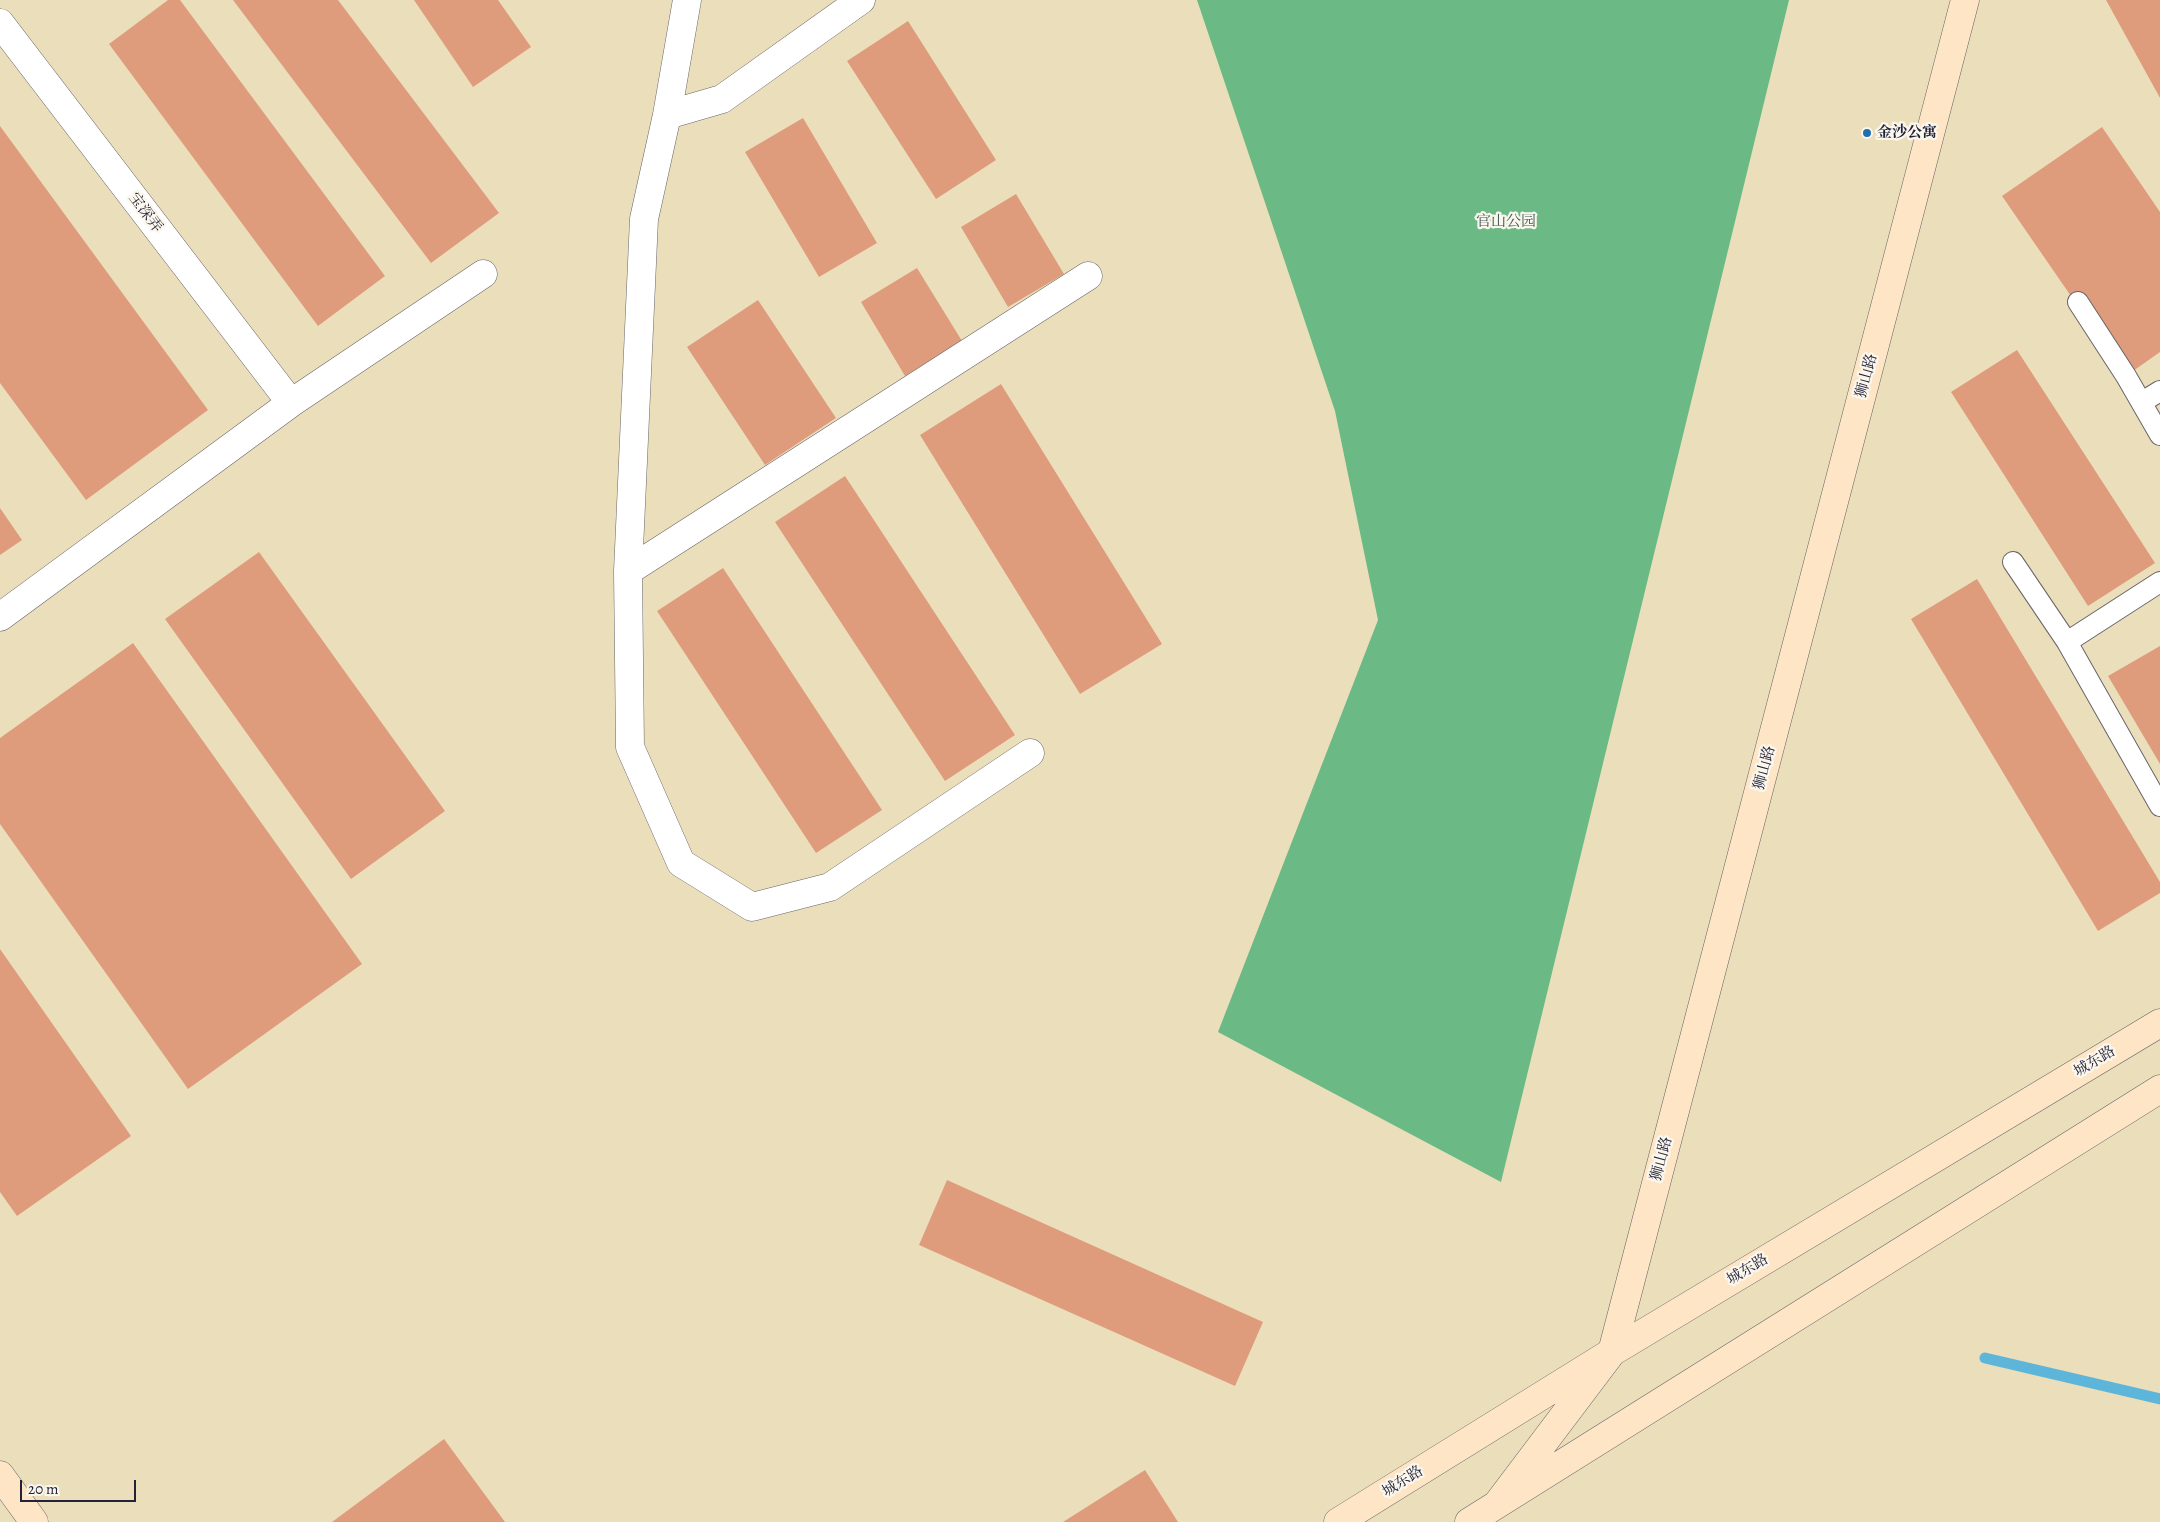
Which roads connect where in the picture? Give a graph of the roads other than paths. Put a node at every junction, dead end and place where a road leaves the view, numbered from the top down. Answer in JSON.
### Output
{"nodes":[{"id":1,"x":687,"y":0,"type":"edge"},
{"id":2,"x":862,"y":0,"type":"edge"},
{"id":3,"x":1965,"y":0,"type":"edge"},
{"id":4,"x":0,"y":23,"type":"edge"},
{"id":5,"x":667,"y":114,"type":"junction"},
{"id":6,"x":483,"y":274,"type":"dead end"},
{"id":7,"x":1088,"y":276,"type":"dead end"},
{"id":8,"x":2078,"y":302,"type":"dead end"},
{"id":9,"x":2160,"y":391,"type":"edge"},
{"id":10,"x":2142,"y":402,"type":"junction"},
{"id":11,"x":291,"y":404,"type":"junction"},
{"id":12,"x":2160,"y":434,"type":"edge"},
{"id":13,"x":2013,"y":562,"type":"dead end"},
{"id":14,"x":628,"y":571,"type":"junction"},
{"id":15,"x":2160,"y":582,"type":"edge"},
{"id":16,"x":0,"y":617,"type":"edge"},
{"id":17,"x":2067,"y":642,"type":"junction"},
{"id":18,"x":1030,"y":753,"type":"dead end"},
{"id":19,"x":2160,"y":806,"type":"edge"},
{"id":20,"x":2160,"y":1023,"type":"edge"},
{"id":21,"x":2160,"y":1088,"type":"edge"},
{"id":22,"x":1612,"y":1352,"type":"junction"},
{"id":23,"x":0,"y":1475,"type":"edge"},
{"id":24,"x":1498,"y":1503,"type":"junction"},
{"id":25,"x":34,"y":1522,"type":"edge"},
{"id":26,"x":1338,"y":1522,"type":"edge"},
{"id":27,"x":1469,"y":1522,"type":"edge"}],
"edges":[{"from":1,"to":5,"type":"street"},
{"from":2,"to":5,"type":"street"},
{"from":3,"to":22,"type":"street","name":"狮山路"},
{"from":4,"to":11,"type":"street","name":"宝深弄"},
{"from":5,"to":14,"type":"street"},
{"from":6,"to":11,"type":"street"},
{"from":7,"to":14,"type":"street"},
{"from":8,"to":10,"type":"lane"},
{"from":9,"to":10,"type":"lane"},
{"from":10,"to":12,"type":"lane"},
{"from":11,"to":16,"type":"street"},
{"from":13,"to":17,"type":"lane"},
{"from":14,"to":18,"type":"street"},
{"from":15,"to":17,"type":"lane"},
{"from":17,"to":19,"type":"lane"},
{"from":20,"to":22,"type":"street","name":"城东路"},
{"from":21,"to":24,"type":"street"},
{"from":22,"to":24,"type":"street","name":"狮山路"},
{"from":22,"to":26,"type":"street","name":"城东路"},
{"from":23,"to":25,"type":"street"},
{"from":24,"to":27,"type":"street"}]}
